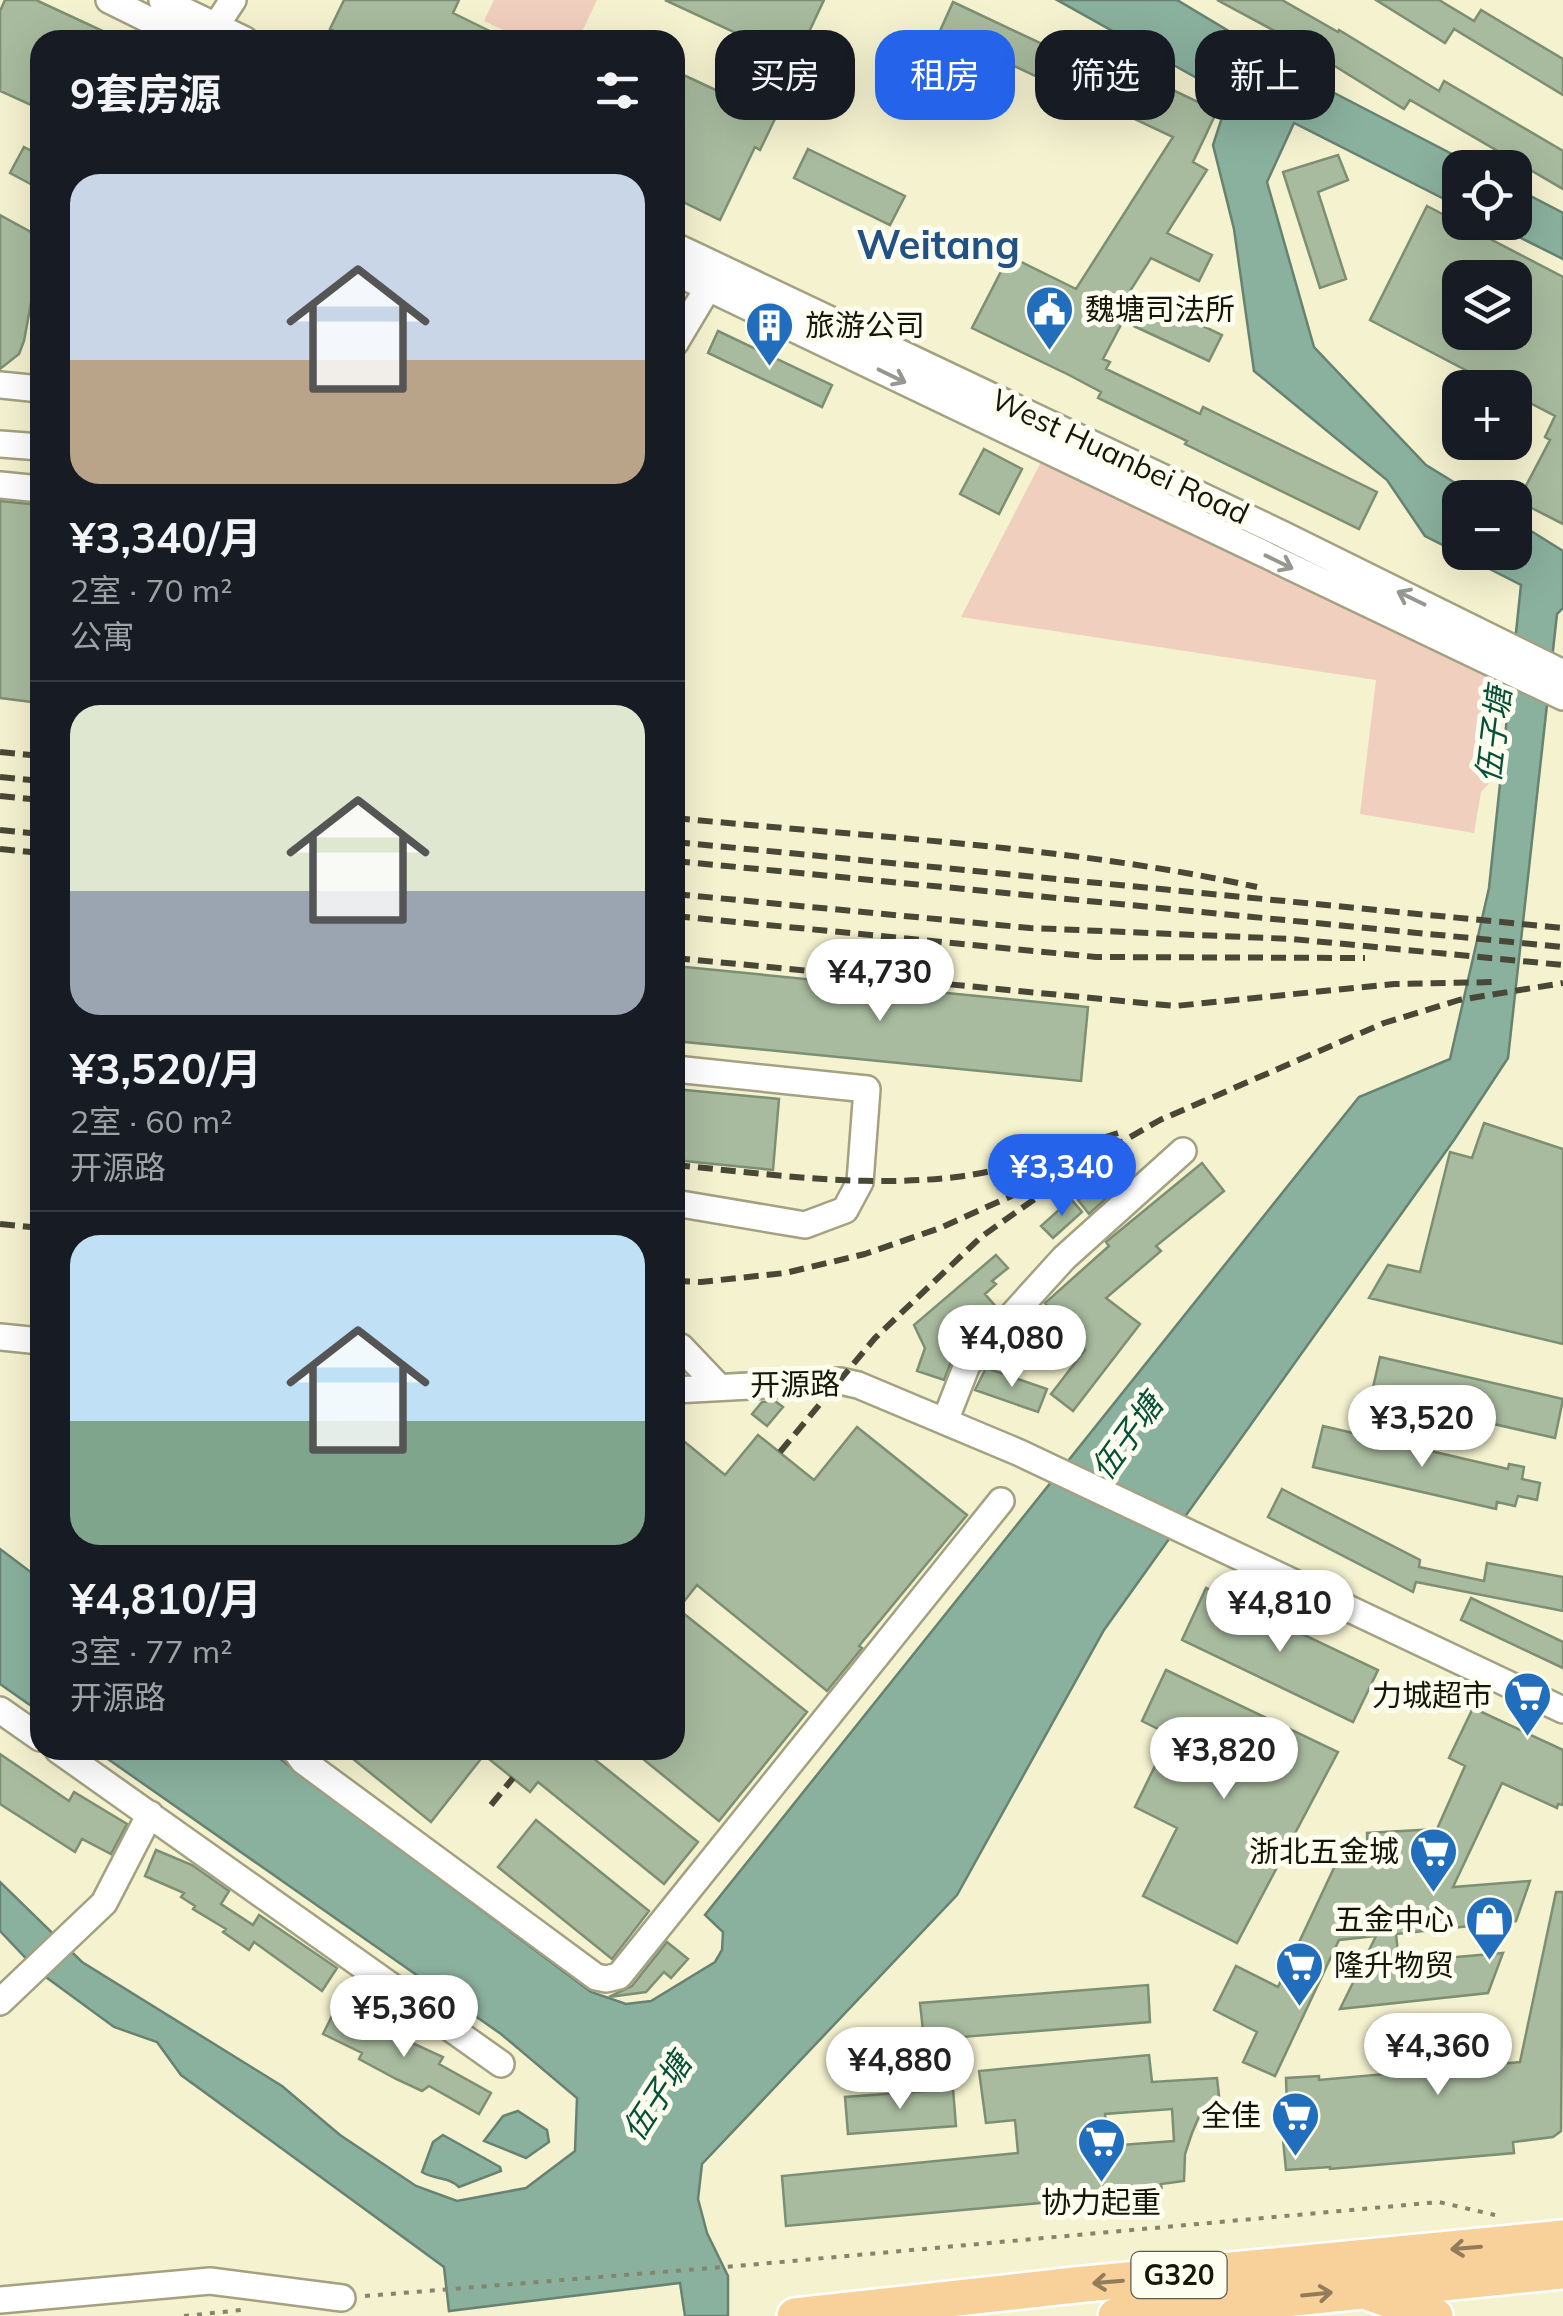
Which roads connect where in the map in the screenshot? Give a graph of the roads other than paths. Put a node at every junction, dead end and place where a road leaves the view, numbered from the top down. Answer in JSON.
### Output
{"nodes":[{"id":1,"x":109,"y":0,"type":"edge"},
{"id":2,"x":162,"y":0,"type":"edge"},
{"id":3,"x":232,"y":0,"type":"edge"},
{"id":4,"x":170,"y":30,"type":"edge"},
{"id":5,"x":207,"y":30,"type":"edge"},
{"id":6,"x":214,"y":30,"type":"edge"},
{"id":7,"x":685,"y":254,"type":"edge"},
{"id":8,"x":685,"y":274,"type":"edge"},
{"id":9,"x":714,"y":278,"type":"junction"},
{"id":10,"x":685,"y":326,"type":"edge"},
{"id":11,"x":0,"y":385,"type":"edge"},
{"id":12,"x":30,"y":388,"type":"edge"},
{"id":13,"x":0,"y":444,"type":"edge"},
{"id":14,"x":30,"y":447,"type":"edge"},
{"id":15,"x":0,"y":485,"type":"edge"},
{"id":16,"x":30,"y":488,"type":"edge"},
{"id":17,"x":1495,"y":652,"type":"junction"},
{"id":18,"x":1563,"y":673,"type":"edge"},
{"id":19,"x":1563,"y":697,"type":"edge"},
{"id":20,"x":685,"y":1071,"type":"edge"},
{"id":21,"x":1182,"y":1151,"type":"dead end"},
{"id":22,"x":685,"y":1205,"type":"edge"},
{"id":23,"x":0,"y":1337,"type":"edge"},
{"id":24,"x":30,"y":1340,"type":"edge"},
{"id":25,"x":685,"y":1351,"type":"edge"},
{"id":26,"x":719,"y":1387,"type":"junction"},
{"id":27,"x":685,"y":1389,"type":"edge"},
{"id":28,"x":945,"y":1421,"type":"junction"},
{"id":29,"x":1001,"y":1502,"type":"dead end"},
{"id":30,"x":0,"y":1710,"type":"edge"},
{"id":31,"x":1563,"y":1710,"type":"edge"},
{"id":32,"x":30,"y":1731,"type":"edge"},
{"id":33,"x":72,"y":1760,"type":"edge"},
{"id":34,"x":302,"y":1760,"type":"edge"},
{"id":35,"x":150,"y":1814,"type":"junction"},
{"id":36,"x":0,"y":2002,"type":"edge"},
{"id":37,"x":501,"y":2064,"type":"dead end"},
{"id":38,"x":1563,"y":2238,"type":"edge"},
{"id":39,"x":1563,"y":2271,"type":"edge"},
{"id":40,"x":1360,"y":2290,"type":"junction"},
{"id":41,"x":342,"y":2298,"type":"road end"},
{"id":42,"x":0,"y":2300,"type":"edge"},
{"id":43,"x":795,"y":2316,"type":"edge"},
{"id":44,"x":1116,"y":2316,"type":"edge"},
{"id":45,"x":1435,"y":2316,"type":"edge"}],
"edges":[{"from":1,"to":4,"type":"street"},
{"from":2,"to":5,"type":"street"},
{"from":3,"to":6,"type":"street"},
{"from":7,"to":9,"type":"street","name":"West Huanbei Road"},
{"from":8,"to":9,"type":"street","name":"West Huanbei Road"},
{"from":9,"to":10,"type":"street"},
{"from":9,"to":17,"type":"street","name":"West Huanbei Road"},
{"from":11,"to":12,"type":"street"},
{"from":13,"to":14,"type":"street"},
{"from":15,"to":16,"type":"street"},
{"from":17,"to":18,"type":"street","name":"West Huanbei Road"},
{"from":17,"to":19,"type":"street","name":"West Huanbei Road"},
{"from":20,"to":22,"type":"street"},
{"from":21,"to":28,"type":"street"},
{"from":23,"to":24,"type":"street"},
{"from":25,"to":26,"type":"street"},
{"from":26,"to":27,"type":"street","name":"开源路"},
{"from":26,"to":28,"type":"street","name":"开源路"},
{"from":28,"to":31,"type":"street","name":"开源路"},
{"from":29,"to":34,"type":"street"},
{"from":30,"to":32,"type":"street"},
{"from":33,"to":35,"type":"street"},
{"from":35,"to":36,"type":"street"},
{"from":35,"to":37,"type":"street"},
{"from":38,"to":43,"type":"highway","number":"G320","one_way":true},
{"from":39,"to":40,"type":"highway"},
{"from":44,"to":40,"type":"highway","one_way":true},
{"from":40,"to":45,"type":"highway"},
{"from":41,"to":42,"type":"street"}]}
